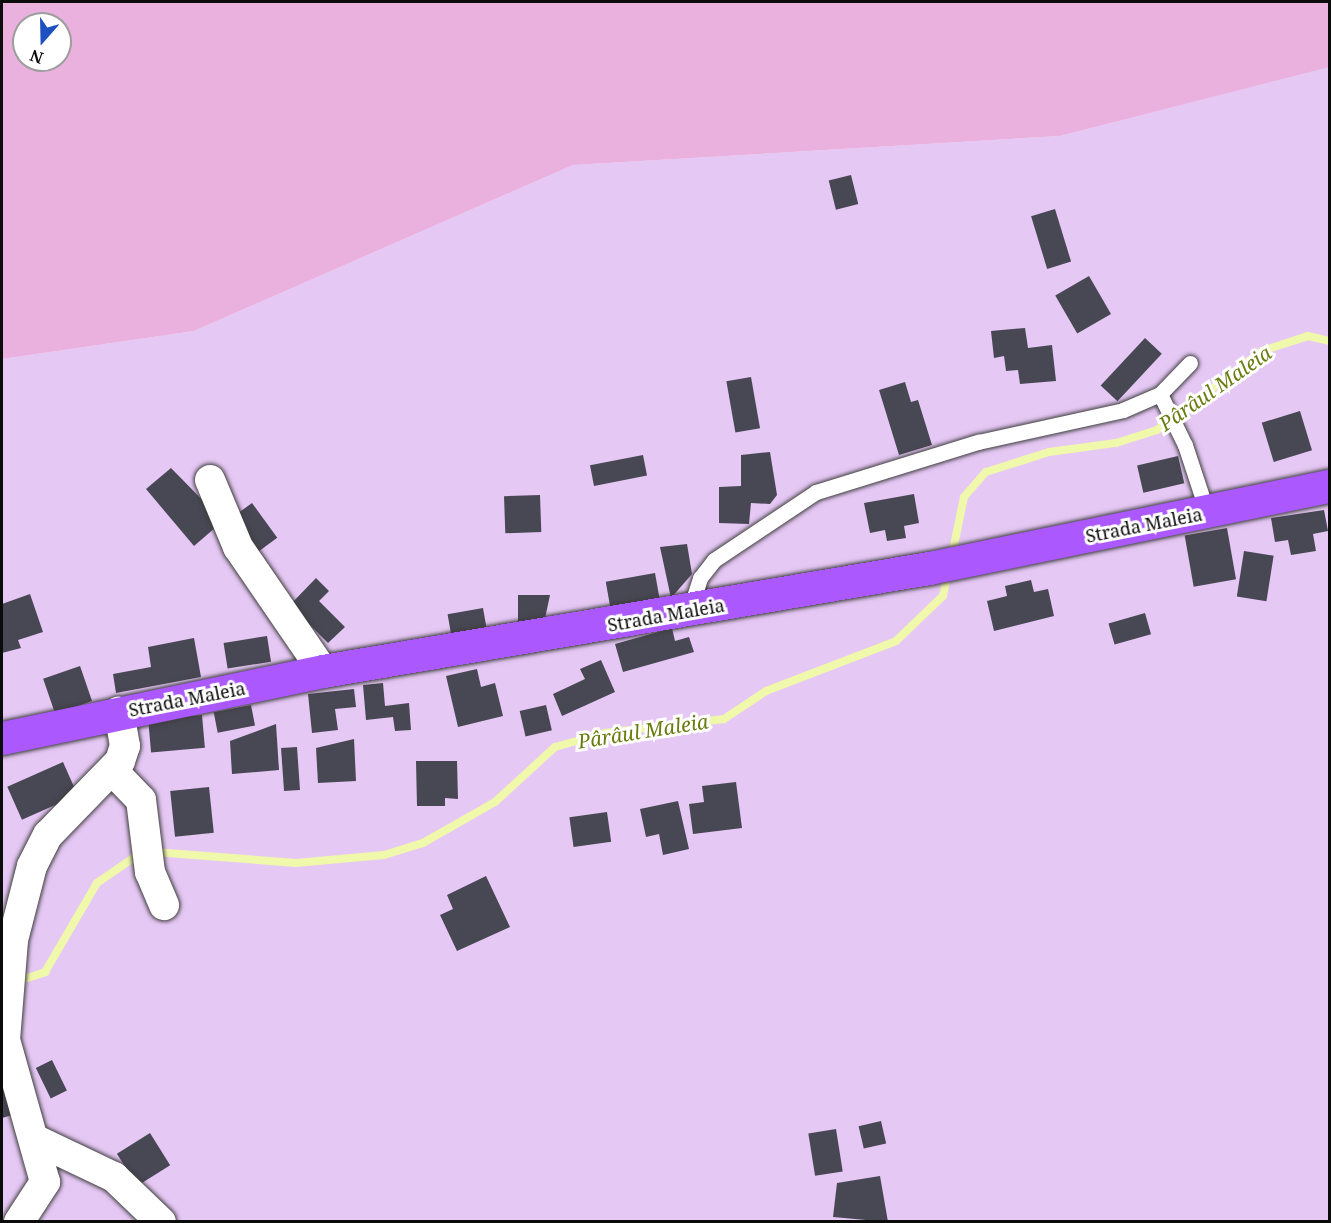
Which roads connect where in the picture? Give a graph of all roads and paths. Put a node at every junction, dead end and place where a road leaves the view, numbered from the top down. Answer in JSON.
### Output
{"nodes":[{"id":1,"x":1190,"y":363,"type":"dead end"},
{"id":2,"x":1164,"y":401,"type":"junction"},
{"id":3,"x":210,"y":480,"type":"dead end"},
{"id":4,"x":1329,"y":486,"type":"edge"},
{"id":5,"x":1207,"y":512,"type":"junction"},
{"id":6,"x":689,"y":612,"type":"junction"},
{"id":7,"x":323,"y":672,"type":"junction"},
{"id":8,"x":119,"y":712,"type":"junction"},
{"id":9,"x":2,"y":738,"type":"edge"},
{"id":10,"x":114,"y":772,"type":"junction"},
{"id":11,"x":164,"y":905,"type":"dead end"},
{"id":12,"x":34,"y":1139,"type":"junction"},
{"id":13,"x":19,"y":1221,"type":"edge"},
{"id":14,"x":161,"y":1221,"type":"edge"}],
"edges":[{"from":1,"to":2,"type":"lane"},
{"from":2,"to":5,"type":"lane"},
{"from":2,"to":6,"type":"lane"},
{"from":3,"to":7,"type":"street"},
{"from":4,"to":5,"type":"main road","name":"Strada Maleia"},
{"from":5,"to":6,"type":"main road","name":"Strada Maleia"},
{"from":6,"to":7,"type":"main road","name":"Strada Maleia"},
{"from":7,"to":8,"type":"main road","name":"Strada Maleia"},
{"from":8,"to":9,"type":"main road","name":"Strada Maleia"},
{"from":8,"to":10,"type":"street"},
{"from":10,"to":11,"type":"street"},
{"from":10,"to":12,"type":"street"},
{"from":12,"to":13,"type":"street"},
{"from":12,"to":14,"type":"street"}]}
